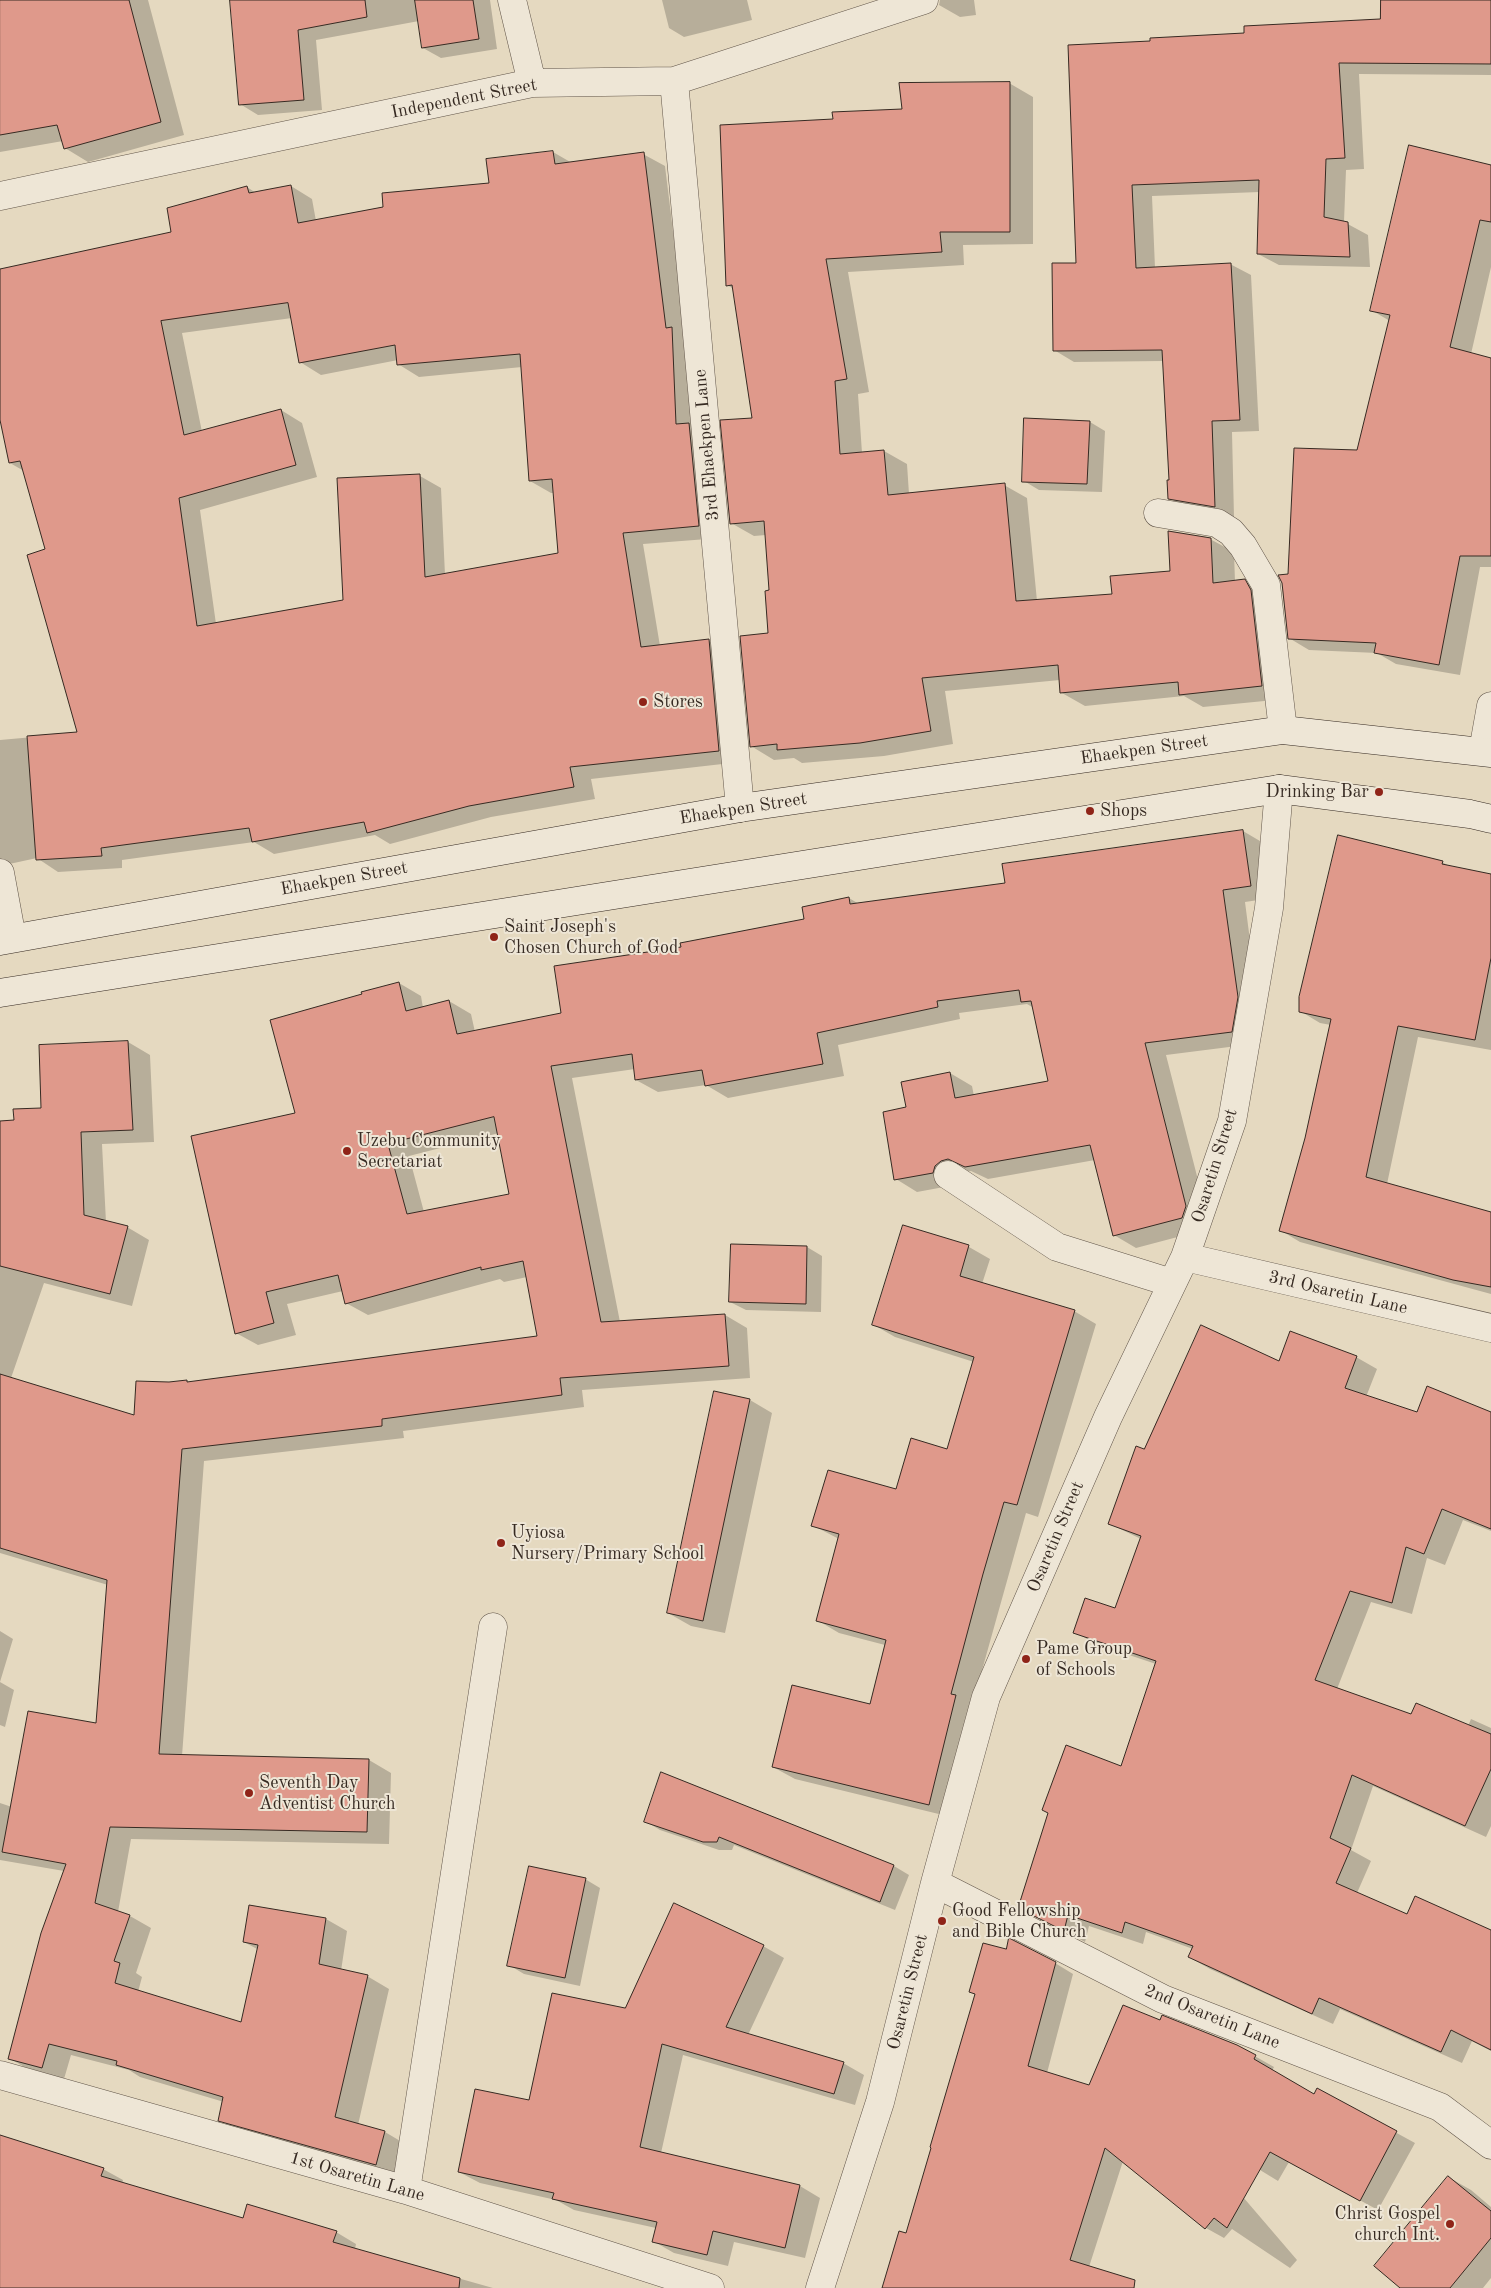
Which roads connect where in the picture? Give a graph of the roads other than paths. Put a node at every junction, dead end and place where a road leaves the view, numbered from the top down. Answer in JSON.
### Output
{"nodes":[{"id":1,"x":512,"y":0,"type":"edge"},
{"id":2,"x":924,"y":0,"type":"edge"},
{"id":3,"x":674,"y":81,"type":"junction"},
{"id":4,"x":532,"y":83,"type":"junction"},
{"id":5,"x":0,"y":196,"type":"edge"},
{"id":6,"x":1158,"y":513,"type":"dead end"},
{"id":7,"x":1491,"y":706,"type":"edge"},
{"id":8,"x":1283,"y":730,"type":"junction"},
{"id":9,"x":1487,"y":752,"type":"edge"},
{"id":10,"x":1279,"y":789,"type":"junction"},
{"id":11,"x":740,"y":808,"type":"junction"},
{"id":12,"x":1491,"y":819,"type":"edge"},
{"id":13,"x":0,"y":873,"type":"edge"},
{"id":14,"x":6,"y":939,"type":"edge"},
{"id":15,"x":1,"y":996,"type":"edge"},
{"id":16,"x":948,"y":1175,"type":"dead end"},
{"id":17,"x":1185,"y":1257,"type":"junction"},
{"id":18,"x":1172,"y":1284,"type":"junction"},
{"id":19,"x":1491,"y":1328,"type":"edge"},
{"id":20,"x":494,"y":1627,"type":"dead end"},
{"id":21,"x":935,"y":1883,"type":"junction"},
{"id":22,"x":0,"y":2074,"type":"edge"},
{"id":23,"x":1491,"y":2145,"type":"edge"},
{"id":24,"x":406,"y":2190,"type":"junction"},
{"id":25,"x":710,"y":2288,"type":"edge"},
{"id":26,"x":820,"y":2288,"type":"edge"}],
"edges":[{"from":1,"to":4,"type":"street"},
{"from":2,"to":3,"type":"street","name":"Independent Street"},
{"from":3,"to":4,"type":"street","name":"Independent Street"},
{"from":3,"to":11,"type":"street","name":"3rd Ehaekpen Lane"},
{"from":4,"to":5,"type":"street","name":"Independent Street"},
{"from":6,"to":8,"type":"street"},
{"from":7,"to":9,"type":"street"},
{"from":8,"to":9,"type":"street","name":"Ehaekpen Street"},
{"from":8,"to":11,"type":"street","name":"Ehaekpen Street"},
{"from":10,"to":12,"type":"street"},
{"from":10,"to":15,"type":"street"},
{"from":10,"to":17,"type":"street","name":"Osaretin Street"},
{"from":11,"to":14,"type":"street","name":"Ehaekpen Street"},
{"from":13,"to":14,"type":"street"},
{"from":16,"to":18,"type":"street"},
{"from":17,"to":18,"type":"street","name":"Osaretin Street"},
{"from":17,"to":19,"type":"street","name":"3rd Osaretin Lane"},
{"from":18,"to":21,"type":"street","name":"Osaretin Street"},
{"from":20,"to":24,"type":"street"},
{"from":21,"to":23,"type":"street","name":"2nd Osaretin Lane"},
{"from":21,"to":26,"type":"street","name":"Osaretin Street"},
{"from":22,"to":24,"type":"street","name":"1st Osaretin Lane"},
{"from":24,"to":25,"type":"street","name":"1st Osaretin Lane"}]}
